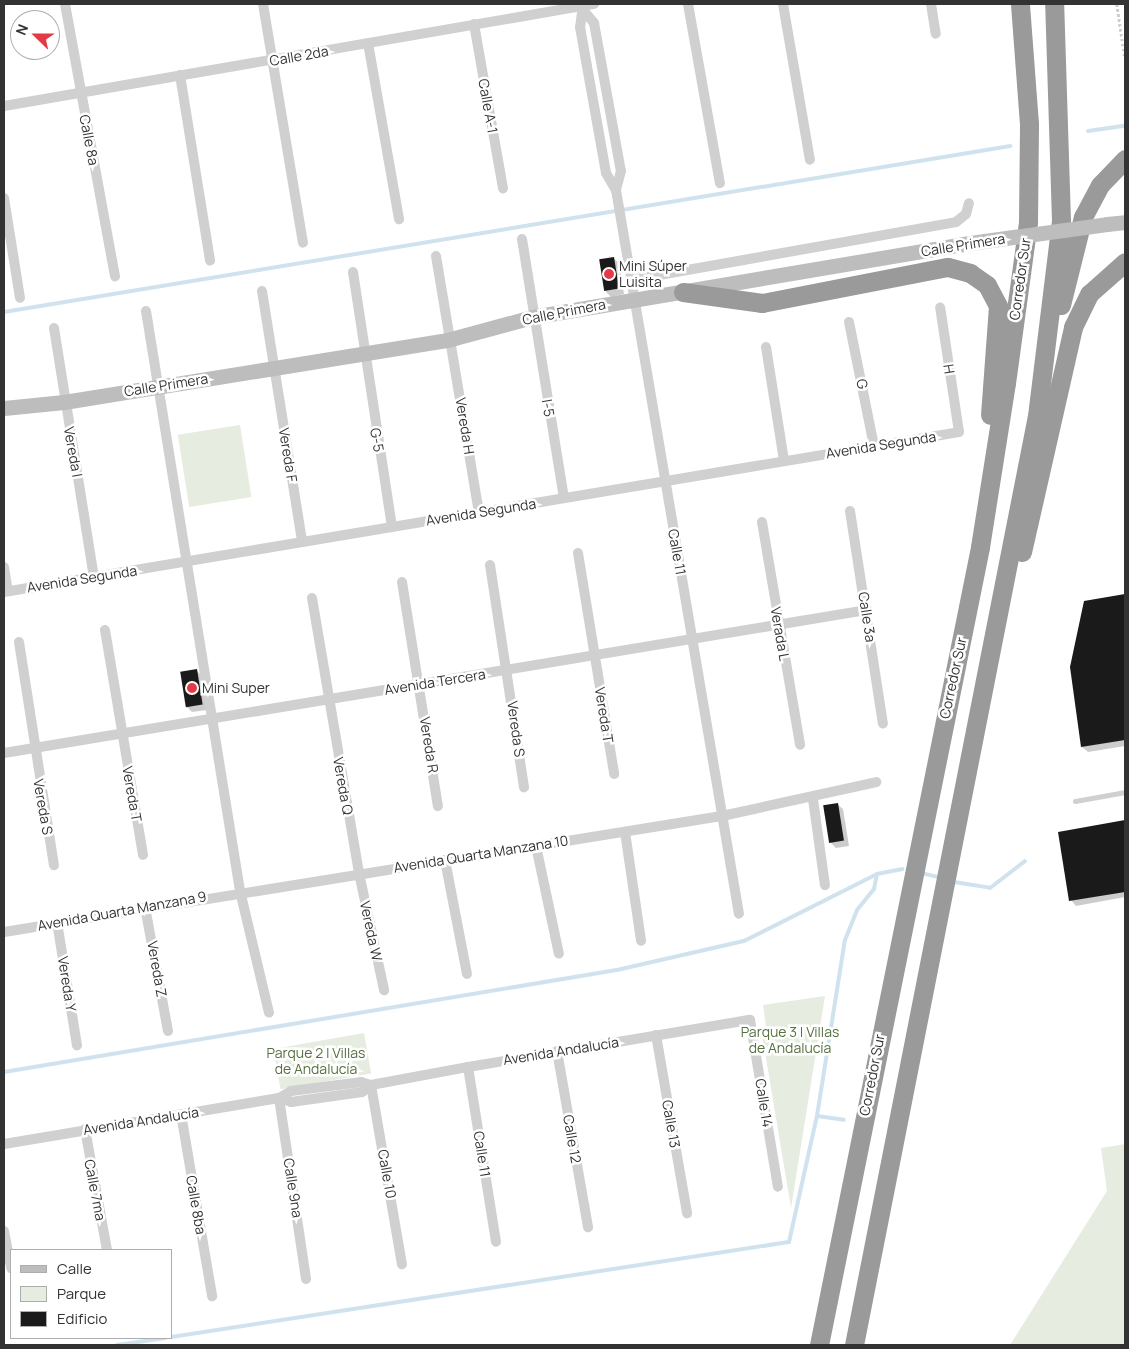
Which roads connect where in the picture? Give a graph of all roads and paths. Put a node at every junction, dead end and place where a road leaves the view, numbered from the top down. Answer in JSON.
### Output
{"nodes":[{"id":1,"x":65,"y":4,"type":"edge"},
{"id":2,"x":263,"y":4,"type":"edge"},
{"id":3,"x":688,"y":4,"type":"edge"},
{"id":4,"x":783,"y":4,"type":"edge"},
{"id":5,"x":931,"y":4,"type":"edge"},
{"id":6,"x":1020,"y":4,"type":"edge"},
{"id":7,"x":1054,"y":4,"type":"edge"},
{"id":8,"x":1117,"y":4,"type":"edge"},
{"id":9,"x":586,"y":6,"type":"edge"},
{"id":10,"x":474,"y":24,"type":"junction"},
{"id":11,"x":936,"y":34,"type":"dead end"},
{"id":12,"x":368,"y":43,"type":"junction"},
{"id":13,"x":1125,"y":58,"type":"edge"},
{"id":14,"x":272,"y":61,"type":"junction"},
{"id":15,"x":180,"y":74,"type":"junction"},
{"id":16,"x":80,"y":92,"type":"junction"},
{"id":17,"x":608,"y":102,"type":"junction"},
{"id":18,"x":595,"y":104,"type":"junction"},
{"id":19,"x":4,"y":106,"type":"edge"},
{"id":20,"x":1125,"y":159,"type":"edge"},
{"id":21,"x":810,"y":160,"type":"dead end"},
{"id":22,"x":720,"y":183,"type":"dead end"},
{"id":23,"x":503,"y":188,"type":"dead end"},
{"id":24,"x":617,"y":195,"type":"junction"},
{"id":25,"x":4,"y":198,"type":"edge"},
{"id":26,"x":969,"y":203,"type":"dead end"},
{"id":27,"x":399,"y":220,"type":"dead end"},
{"id":28,"x":1125,"y":222,"type":"edge"},
{"id":29,"x":522,"y":239,"type":"dead end"},
{"id":30,"x":303,"y":243,"type":"dead end"},
{"id":31,"x":436,"y":256,"type":"dead end"},
{"id":32,"x":210,"y":261,"type":"dead end"},
{"id":33,"x":1125,"y":262,"type":"edge"},
{"id":34,"x":353,"y":272,"type":"dead end"},
{"id":35,"x":115,"y":276,"type":"dead end"},
{"id":36,"x":631,"y":280,"type":"junction"},
{"id":37,"x":262,"y":291,"type":"dead end"},
{"id":38,"x":683,"y":292,"type":"junction"},
{"id":39,"x":20,"y":298,"type":"dead end"},
{"id":40,"x":634,"y":300,"type":"junction"},
{"id":41,"x":940,"y":307,"type":"dead end"},
{"id":42,"x":146,"y":311,"type":"dead end"},
{"id":43,"x":532,"y":317,"type":"junction"},
{"id":44,"x":849,"y":322,"type":"dead end"},
{"id":45,"x":54,"y":328,"type":"dead end"},
{"id":46,"x":451,"y":339,"type":"junction"},
{"id":47,"x":766,"y":347,"type":"dead end"},
{"id":48,"x":362,"y":353,"type":"junction"},
{"id":49,"x":275,"y":368,"type":"junction"},
{"id":50,"x":157,"y":387,"type":"junction"},
{"id":51,"x":64,"y":402,"type":"junction"},
{"id":52,"x":4,"y":408,"type":"edge"},
{"id":53,"x":1037,"y":416,"type":"junction"},
{"id":54,"x":959,"y":432,"type":"joint"},
{"id":55,"x":874,"y":446,"type":"junction"},
{"id":56,"x":784,"y":461,"type":"junction"},
{"id":57,"x":665,"y":481,"type":"junction"},
{"id":58,"x":564,"y":498,"type":"junction"},
{"id":59,"x":850,"y":511,"type":"dead end"},
{"id":60,"x":479,"y":512,"type":"junction"},
{"id":61,"x":762,"y":522,"type":"dead end"},
{"id":62,"x":392,"y":527,"type":"junction"},
{"id":63,"x":302,"y":542,"type":"junction"},
{"id":64,"x":980,"y":547,"type":"junction"},
{"id":65,"x":578,"y":553,"type":"dead end"},
{"id":66,"x":186,"y":562,"type":"junction"},
{"id":67,"x":490,"y":565,"type":"dead end"},
{"id":68,"x":4,"y":567,"type":"edge"},
{"id":69,"x":94,"y":577,"type":"junction"},
{"id":70,"x":402,"y":582,"type":"dead end"},
{"id":71,"x":6,"y":592,"type":"edge"},
{"id":72,"x":312,"y":598,"type":"dead end"},
{"id":73,"x":867,"y":610,"type":"junction"},
{"id":74,"x":778,"y":625,"type":"junction"},
{"id":75,"x":105,"y":630,"type":"dead end"},
{"id":76,"x":692,"y":639,"type":"junction"},
{"id":77,"x":19,"y":642,"type":"dead end"},
{"id":78,"x":594,"y":655,"type":"junction"},
{"id":79,"x":507,"y":670,"type":"junction"},
{"id":80,"x":986,"y":681,"type":"junction"},
{"id":81,"x":419,"y":684,"type":"junction"},
{"id":82,"x":328,"y":699,"type":"junction"},
{"id":83,"x":215,"y":718,"type":"junction"},
{"id":84,"x":882,"y":723,"type":"dead end"},
{"id":85,"x":122,"y":734,"type":"junction"},
{"id":86,"x":800,"y":745,"type":"dead end"},
{"id":87,"x":33,"y":748,"type":"junction"},
{"id":88,"x":4,"y":753,"type":"edge"},
{"id":89,"x":614,"y":774,"type":"dead end"},
{"id":90,"x":876,"y":782,"type":"dead end"},
{"id":91,"x":524,"y":787,"type":"dead end"},
{"id":92,"x":1125,"y":792,"type":"edge"},
{"id":93,"x":813,"y":799,"type":"junction"},
{"id":94,"x":1075,"y":801,"type":"dead end"},
{"id":95,"x":438,"y":806,"type":"dead end"},
{"id":96,"x":722,"y":816,"type":"junction"},
{"id":97,"x":625,"y":832,"type":"junction"},
{"id":98,"x":536,"y":846,"type":"junction"},
{"id":99,"x":142,"y":855,"type":"dead end"},
{"id":100,"x":445,"y":860,"type":"junction"},
{"id":101,"x":54,"y":865,"type":"dead end"},
{"id":102,"x":359,"y":873,"type":"junction"},
{"id":103,"x":825,"y":885,"type":"dead end"},
{"id":104,"x":240,"y":891,"type":"junction"},
{"id":105,"x":146,"y":907,"type":"junction"},
{"id":106,"x":738,"y":914,"type":"dead end"},
{"id":107,"x":57,"y":922,"type":"junction"},
{"id":108,"x":4,"y":932,"type":"edge"},
{"id":109,"x":640,"y":941,"type":"dead end"},
{"id":110,"x":559,"y":954,"type":"dead end"},
{"id":111,"x":467,"y":974,"type":"dead end"},
{"id":112,"x":384,"y":990,"type":"dead end"},
{"id":113,"x":269,"y":1012,"type":"dead end"},
{"id":114,"x":750,"y":1020,"type":"joint"},
{"id":115,"x":168,"y":1031,"type":"dead end"},
{"id":116,"x":656,"y":1035,"type":"junction"},
{"id":117,"x":77,"y":1045,"type":"dead end"},
{"id":118,"x":557,"y":1051,"type":"junction"},
{"id":119,"x":468,"y":1067,"type":"junction"},
{"id":120,"x":371,"y":1085,"type":"junction"},
{"id":121,"x":279,"y":1098,"type":"junction"},
{"id":122,"x":181,"y":1114,"type":"junction"},
{"id":123,"x":85,"y":1129,"type":"junction"},
{"id":124,"x":4,"y":1144,"type":"edge"},
{"id":125,"x":778,"y":1187,"type":"dead end"},
{"id":126,"x":687,"y":1213,"type":"dead end"},
{"id":127,"x":588,"y":1227,"type":"dead end"},
{"id":128,"x":4,"y":1232,"type":"edge"},
{"id":129,"x":496,"y":1242,"type":"dead end"},
{"id":130,"x":107,"y":1249,"type":"edge"},
{"id":131,"x":10,"y":1263,"type":"edge"},
{"id":132,"x":402,"y":1264,"type":"dead end"},
{"id":133,"x":306,"y":1279,"type":"dead end"},
{"id":134,"x":212,"y":1296,"type":"dead end"},
{"id":135,"x":819,"y":1345,"type":"edge"},
{"id":136,"x":854,"y":1345,"type":"edge"}],
"edges":[{"from":1,"to":16,"type":"street","name":"Calle 8a"},
{"from":2,"to":14,"type":"street"},
{"from":3,"to":22,"type":"street"},
{"from":4,"to":21,"type":"street"},
{"from":5,"to":11,"type":"street"},
{"from":6,"to":64,"type":"highway","name":"Corredor Sur"},
{"from":7,"to":53,"type":"highway"},
{"from":8,"to":13,"type":"path"},
{"from":9,"to":10,"type":"street","name":"Calle 2da"},
{"from":9,"to":17,"type":"street","name":"Calle 11"},
{"from":9,"to":18,"type":"street","name":"Calle 11"},
{"from":10,"to":12,"type":"street","name":"Calle 2da"},
{"from":10,"to":23,"type":"street","name":"Calle A-1"},
{"from":12,"to":14,"type":"street","name":"Calle 2da"},
{"from":12,"to":27,"type":"street"},
{"from":14,"to":15,"type":"street","name":"Calle 2da"},
{"from":14,"to":30,"type":"street"},
{"from":15,"to":16,"type":"street","name":"Calle 2da"},
{"from":15,"to":32,"type":"street"},
{"from":16,"to":19,"type":"street","name":"Calle 2da"},
{"from":16,"to":35,"type":"street","name":"Calle 8a"},
{"from":17,"to":18,"type":"street"},
{"from":17,"to":24,"type":"street","name":"Calle 11"},
{"from":18,"to":24,"type":"street","name":"Calle 11"},
{"from":20,"to":53,"type":"highway"},
{"from":24,"to":36,"type":"street","name":"Calle 11"},
{"from":25,"to":39,"type":"street"},
{"from":26,"to":36,"type":"street","name":"Calle Primera"},
{"from":28,"to":38,"type":"street","name":"Calle Primera","bridge":true},
{"from":29,"to":43,"type":"street","name":"I-5"},
{"from":31,"to":46,"type":"street","name":"Vereda H"},
{"from":33,"to":80,"type":"highway"},
{"from":34,"to":48,"type":"street","name":"G-5"},
{"from":36,"to":40,"type":"street","name":"Calle 11"},
{"from":37,"to":49,"type":"street","name":"Vereda F"},
{"from":38,"to":40,"type":"street","name":"Calle Primera"},
{"from":38,"to":64,"type":"highway"},
{"from":40,"to":43,"type":"street","name":"Calle Primera"},
{"from":40,"to":57,"type":"street","name":"Calle 11"},
{"from":41,"to":54,"type":"street","name":"H"},
{"from":42,"to":50,"type":"street"},
{"from":43,"to":46,"type":"street","name":"Calle Primera"},
{"from":43,"to":58,"type":"street","name":"I-5"},
{"from":44,"to":55,"type":"street","name":"G"},
{"from":45,"to":51,"type":"street","name":"Vereda I"},
{"from":46,"to":48,"type":"street","name":"Calle Primera"},
{"from":46,"to":60,"type":"street","name":"Vereda H"},
{"from":47,"to":56,"type":"street"},
{"from":48,"to":49,"type":"street","name":"Calle Primera"},
{"from":48,"to":62,"type":"street","name":"G-5"},
{"from":49,"to":50,"type":"street","name":"Calle Primera"},
{"from":49,"to":63,"type":"street","name":"Vereda F"},
{"from":50,"to":51,"type":"street","name":"Calle Primera"},
{"from":50,"to":66,"type":"street"},
{"from":51,"to":52,"type":"street","name":"Calle Primera"},
{"from":51,"to":69,"type":"street","name":"Vereda I"},
{"from":53,"to":80,"type":"highway"},
{"from":54,"to":55,"type":"street","name":"Avenida Segunda"},
{"from":55,"to":56,"type":"street","name":"Avenida Segunda"},
{"from":56,"to":57,"type":"street","name":"Avenida Segunda"},
{"from":57,"to":58,"type":"street","name":"Avenida Segunda"},
{"from":57,"to":76,"type":"street","name":"Calle 11"},
{"from":58,"to":60,"type":"street","name":"Avenida Segunda"},
{"from":59,"to":73,"type":"street","name":"Calle 3a"},
{"from":60,"to":62,"type":"street","name":"Avenida Segunda"},
{"from":61,"to":74,"type":"street","name":"Verada L"},
{"from":62,"to":63,"type":"street","name":"Avenida Segunda"},
{"from":63,"to":66,"type":"street","name":"Avenida Segunda"},
{"from":64,"to":135,"type":"highway","name":"Corredor Sur"},
{"from":65,"to":78,"type":"street","name":"Vereda T"},
{"from":66,"to":69,"type":"street","name":"Avenida Segunda"},
{"from":66,"to":83,"type":"street"},
{"from":67,"to":79,"type":"street","name":"Vereda S"},
{"from":68,"to":71,"type":"street"},
{"from":69,"to":71,"type":"street","name":"Avenida Segunda"},
{"from":70,"to":81,"type":"street","name":"Vereda R"},
{"from":72,"to":82,"type":"street","name":"Vereda Q"},
{"from":73,"to":74,"type":"street","name":"Avenida Tercera"},
{"from":73,"to":84,"type":"street","name":"Calle 3a"},
{"from":74,"to":76,"type":"street","name":"Avenida Tercera"},
{"from":74,"to":86,"type":"street","name":"Verada L"},
{"from":75,"to":85,"type":"street","name":"Vereda T"},
{"from":76,"to":78,"type":"street","name":"Avenida Tercera"},
{"from":76,"to":96,"type":"street","name":"Calle 11"},
{"from":77,"to":87,"type":"street","name":"Vereda S"},
{"from":78,"to":79,"type":"street","name":"Avenida Tercera"},
{"from":78,"to":89,"type":"street","name":"Vereda T"},
{"from":79,"to":81,"type":"street","name":"Avenida Tercera"},
{"from":79,"to":91,"type":"street","name":"Vereda S"},
{"from":80,"to":136,"type":"highway"},
{"from":81,"to":82,"type":"street","name":"Avenida Tercera"},
{"from":81,"to":95,"type":"street","name":"Vereda R"},
{"from":82,"to":83,"type":"street","name":"Avenida Tercera"},
{"from":82,"to":102,"type":"street","name":"Vereda Q"},
{"from":83,"to":85,"type":"street","name":"Avenida Tercera"},
{"from":83,"to":104,"type":"street"},
{"from":85,"to":87,"type":"street","name":"Avenida Tercera"},
{"from":85,"to":99,"type":"street","name":"Vereda T"},
{"from":87,"to":88,"type":"street","name":"Avenida Tercera"},
{"from":87,"to":101,"type":"street","name":"Vereda S"},
{"from":90,"to":93,"type":"street","name":"Avenida Quarta Manzana 10"},
{"from":92,"to":94,"type":"lane"},
{"from":93,"to":96,"type":"street","name":"Avenida Quarta Manzana 10"},
{"from":93,"to":103,"type":"street"},
{"from":96,"to":97,"type":"street","name":"Avenida Quarta Manzana 10"},
{"from":96,"to":106,"type":"street","name":"Calle 11"},
{"from":97,"to":98,"type":"street","name":"Avenida Quarta Manzana 10"},
{"from":97,"to":109,"type":"street"},
{"from":98,"to":100,"type":"street","name":"Avenida Quarta Manzana 10"},
{"from":98,"to":110,"type":"street"},
{"from":100,"to":102,"type":"street","name":"Avenida Quarta Manzana 10"},
{"from":100,"to":111,"type":"street"},
{"from":102,"to":104,"type":"street","name":"Avenida Quarta Manzana 10"},
{"from":102,"to":112,"type":"street","name":"Vereda W"},
{"from":104,"to":105,"type":"street","name":"Avenida Quarta Manzana 9"},
{"from":104,"to":113,"type":"street"},
{"from":105,"to":107,"type":"street","name":"Avenida Quarta Manzana 9"},
{"from":105,"to":115,"type":"street","name":"Vereda Z"},
{"from":107,"to":108,"type":"street","name":"Avenida Quarta Manzana 9"},
{"from":107,"to":117,"type":"street","name":"Vereda Y"},
{"from":114,"to":116,"type":"street","name":"Avenida Andalucía"},
{"from":114,"to":125,"type":"street","name":"Calle 14"},
{"from":116,"to":118,"type":"street","name":"Avenida Andalucía"},
{"from":116,"to":126,"type":"street","name":"Calle 13"},
{"from":118,"to":119,"type":"street","name":"Avenida Andalucía"},
{"from":118,"to":127,"type":"street","name":"Calle 12"},
{"from":119,"to":120,"type":"street","name":"Avenida Andalucía"},
{"from":119,"to":129,"type":"street","name":"Calle 11"},
{"from":120,"to":121,"type":"street","name":"Avenida Andalucía"},
{"from":120,"to":132,"type":"street","name":"Calle 10"},
{"from":121,"to":122,"type":"street","name":"Avenida Andalucía"},
{"from":121,"to":133,"type":"street","name":"Calle 9na"},
{"from":122,"to":123,"type":"street","name":"Avenida Andalucía"},
{"from":122,"to":134,"type":"street","name":"Calle 8ba"},
{"from":123,"to":124,"type":"street","name":"Avenida Andalucía"},
{"from":123,"to":130,"type":"street","name":"Calle 7ma"},
{"from":128,"to":131,"type":"street"}]}
